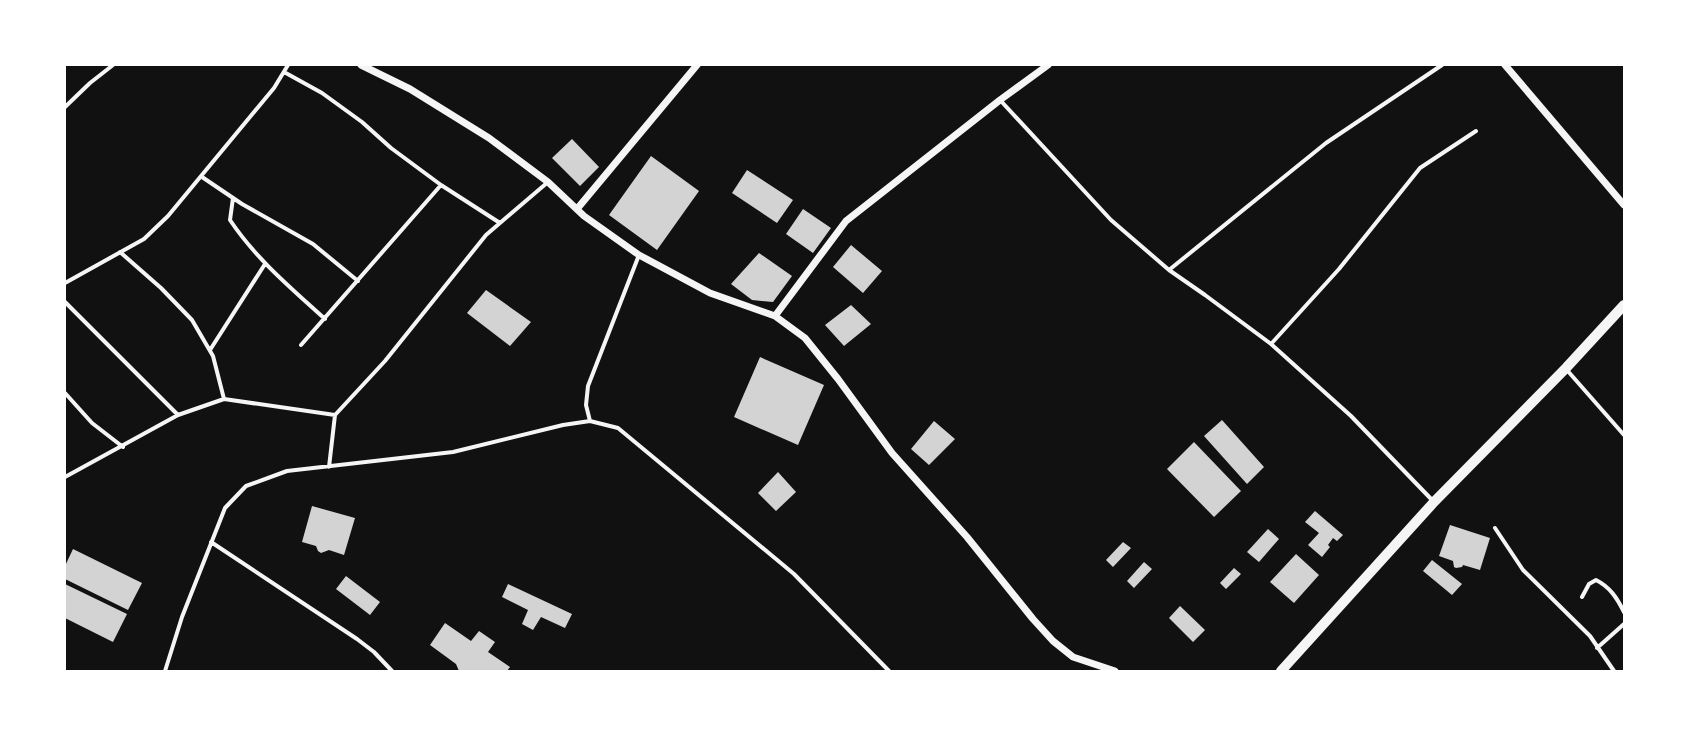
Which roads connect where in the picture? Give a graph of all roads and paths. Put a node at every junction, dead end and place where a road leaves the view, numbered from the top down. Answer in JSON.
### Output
{"nodes":[{"id":1,"x":112,"y":65,"type":"edge"},
{"id":2,"x":288,"y":65,"type":"edge"},
{"id":3,"x":361,"y":65,"type":"edge"},
{"id":4,"x":697,"y":65,"type":"edge"},
{"id":5,"x":1048,"y":65,"type":"edge"},
{"id":6,"x":1442,"y":65,"type":"edge"},
{"id":7,"x":1505,"y":65,"type":"edge"},
{"id":8,"x":284,"y":72,"type":"junction"},
{"id":9,"x":1000,"y":100,"type":"junction"},
{"id":10,"x":65,"y":107,"type":"edge"},
{"id":11,"x":1476,"y":131,"type":"dead end"},
{"id":12,"x":202,"y":177,"type":"junction"},
{"id":13,"x":548,"y":182,"type":"junction"},
{"id":14,"x":441,"y":185,"type":"junction"},
{"id":15,"x":233,"y":198,"type":"junction"},
{"id":16,"x":1624,"y":205,"type":"edge"},
{"id":17,"x":577,"y":209,"type":"junction"},
{"id":18,"x":500,"y":223,"type":"junction"},
{"id":19,"x":120,"y":252,"type":"junction"},
{"id":20,"x":639,"y":254,"type":"junction"},
{"id":21,"x":265,"y":264,"type":"junction"},
{"id":22,"x":1169,"y":270,"type":"junction"},
{"id":23,"x":358,"y":281,"type":"junction"},
{"id":24,"x":65,"y":283,"type":"edge"},
{"id":25,"x":65,"y":302,"type":"edge"},
{"id":26,"x":1624,"y":305,"type":"edge"},
{"id":27,"x":775,"y":316,"type":"junction"},
{"id":28,"x":325,"y":319,"type":"junction"},
{"id":29,"x":1271,"y":344,"type":"junction"},
{"id":30,"x":302,"y":345,"type":"dead end"},
{"id":31,"x":210,"y":350,"type":"junction"},
{"id":32,"x":1566,"y":368,"type":"junction"},
{"id":33,"x":65,"y":393,"type":"edge"},
{"id":34,"x":224,"y":399,"type":"junction"},
{"id":35,"x":178,"y":415,"type":"junction"},
{"id":36,"x":335,"y":415,"type":"junction"},
{"id":37,"x":590,"y":421,"type":"junction"},
{"id":38,"x":1624,"y":435,"type":"edge"},
{"id":39,"x":123,"y":447,"type":"junction"},
{"id":40,"x":329,"y":467,"type":"junction"},
{"id":41,"x":65,"y":477,"type":"edge"},
{"id":42,"x":1434,"y":502,"type":"junction"},
{"id":43,"x":1495,"y":528,"type":"dead end"},
{"id":44,"x":211,"y":542,"type":"junction"},
{"id":45,"x":1582,"y":597,"type":"dead end"},
{"id":46,"x":1624,"y":612,"type":"edge"},
{"id":47,"x":1624,"y":624,"type":"edge"},
{"id":48,"x":1597,"y":648,"type":"junction"},
{"id":49,"x":165,"y":671,"type":"edge"},
{"id":50,"x":392,"y":671,"type":"edge"},
{"id":51,"x":889,"y":671,"type":"edge"},
{"id":52,"x":1115,"y":671,"type":"edge"},
{"id":53,"x":1281,"y":671,"type":"edge"},
{"id":54,"x":1614,"y":671,"type":"edge"}],
"edges":[{"from":1,"to":10,"type":"street"},
{"from":2,"to":8,"type":"street"},
{"from":3,"to":13,"type":"street"},
{"from":4,"to":17,"type":"street"},
{"from":5,"to":9,"type":"street"},
{"from":6,"to":22,"type":"street"},
{"from":7,"to":16,"type":"street"},
{"from":8,"to":12,"type":"street"},
{"from":8,"to":14,"type":"street"},
{"from":9,"to":22,"type":"street"},
{"from":9,"to":27,"type":"street"},
{"from":11,"to":29,"type":"street"},
{"from":12,"to":15,"type":"street"},
{"from":12,"to":19,"type":"street"},
{"from":13,"to":17,"type":"street"},
{"from":13,"to":18,"type":"street"},
{"from":14,"to":18,"type":"street"},
{"from":14,"to":23,"type":"street"},
{"from":15,"to":21,"type":"street"},
{"from":15,"to":23,"type":"street"},
{"from":17,"to":20,"type":"street"},
{"from":18,"to":36,"type":"street"},
{"from":19,"to":24,"type":"street"},
{"from":19,"to":31,"type":"street"},
{"from":20,"to":27,"type":"street"},
{"from":20,"to":37,"type":"street"},
{"from":21,"to":28,"type":"street"},
{"from":21,"to":31,"type":"street"},
{"from":22,"to":29,"type":"street"},
{"from":23,"to":28,"type":"street"},
{"from":25,"to":35,"type":"street"},
{"from":26,"to":32,"type":"main road"},
{"from":27,"to":52,"type":"street"},
{"from":28,"to":30,"type":"street"},
{"from":29,"to":42,"type":"street"},
{"from":31,"to":34,"type":"street"},
{"from":32,"to":38,"type":"street"},
{"from":32,"to":42,"type":"main road"},
{"from":33,"to":39,"type":"street"},
{"from":34,"to":35,"type":"street"},
{"from":34,"to":36,"type":"street"},
{"from":35,"to":39,"type":"street"},
{"from":36,"to":40,"type":"street"},
{"from":37,"to":40,"type":"street"},
{"from":37,"to":51,"type":"street"},
{"from":39,"to":41,"type":"street"},
{"from":40,"to":44,"type":"street"},
{"from":42,"to":53,"type":"main road"},
{"from":43,"to":48,"type":"street"},
{"from":44,"to":49,"type":"street"},
{"from":44,"to":50,"type":"street"},
{"from":45,"to":46,"type":"street"},
{"from":47,"to":48,"type":"street"},
{"from":48,"to":54,"type":"street"}]}
